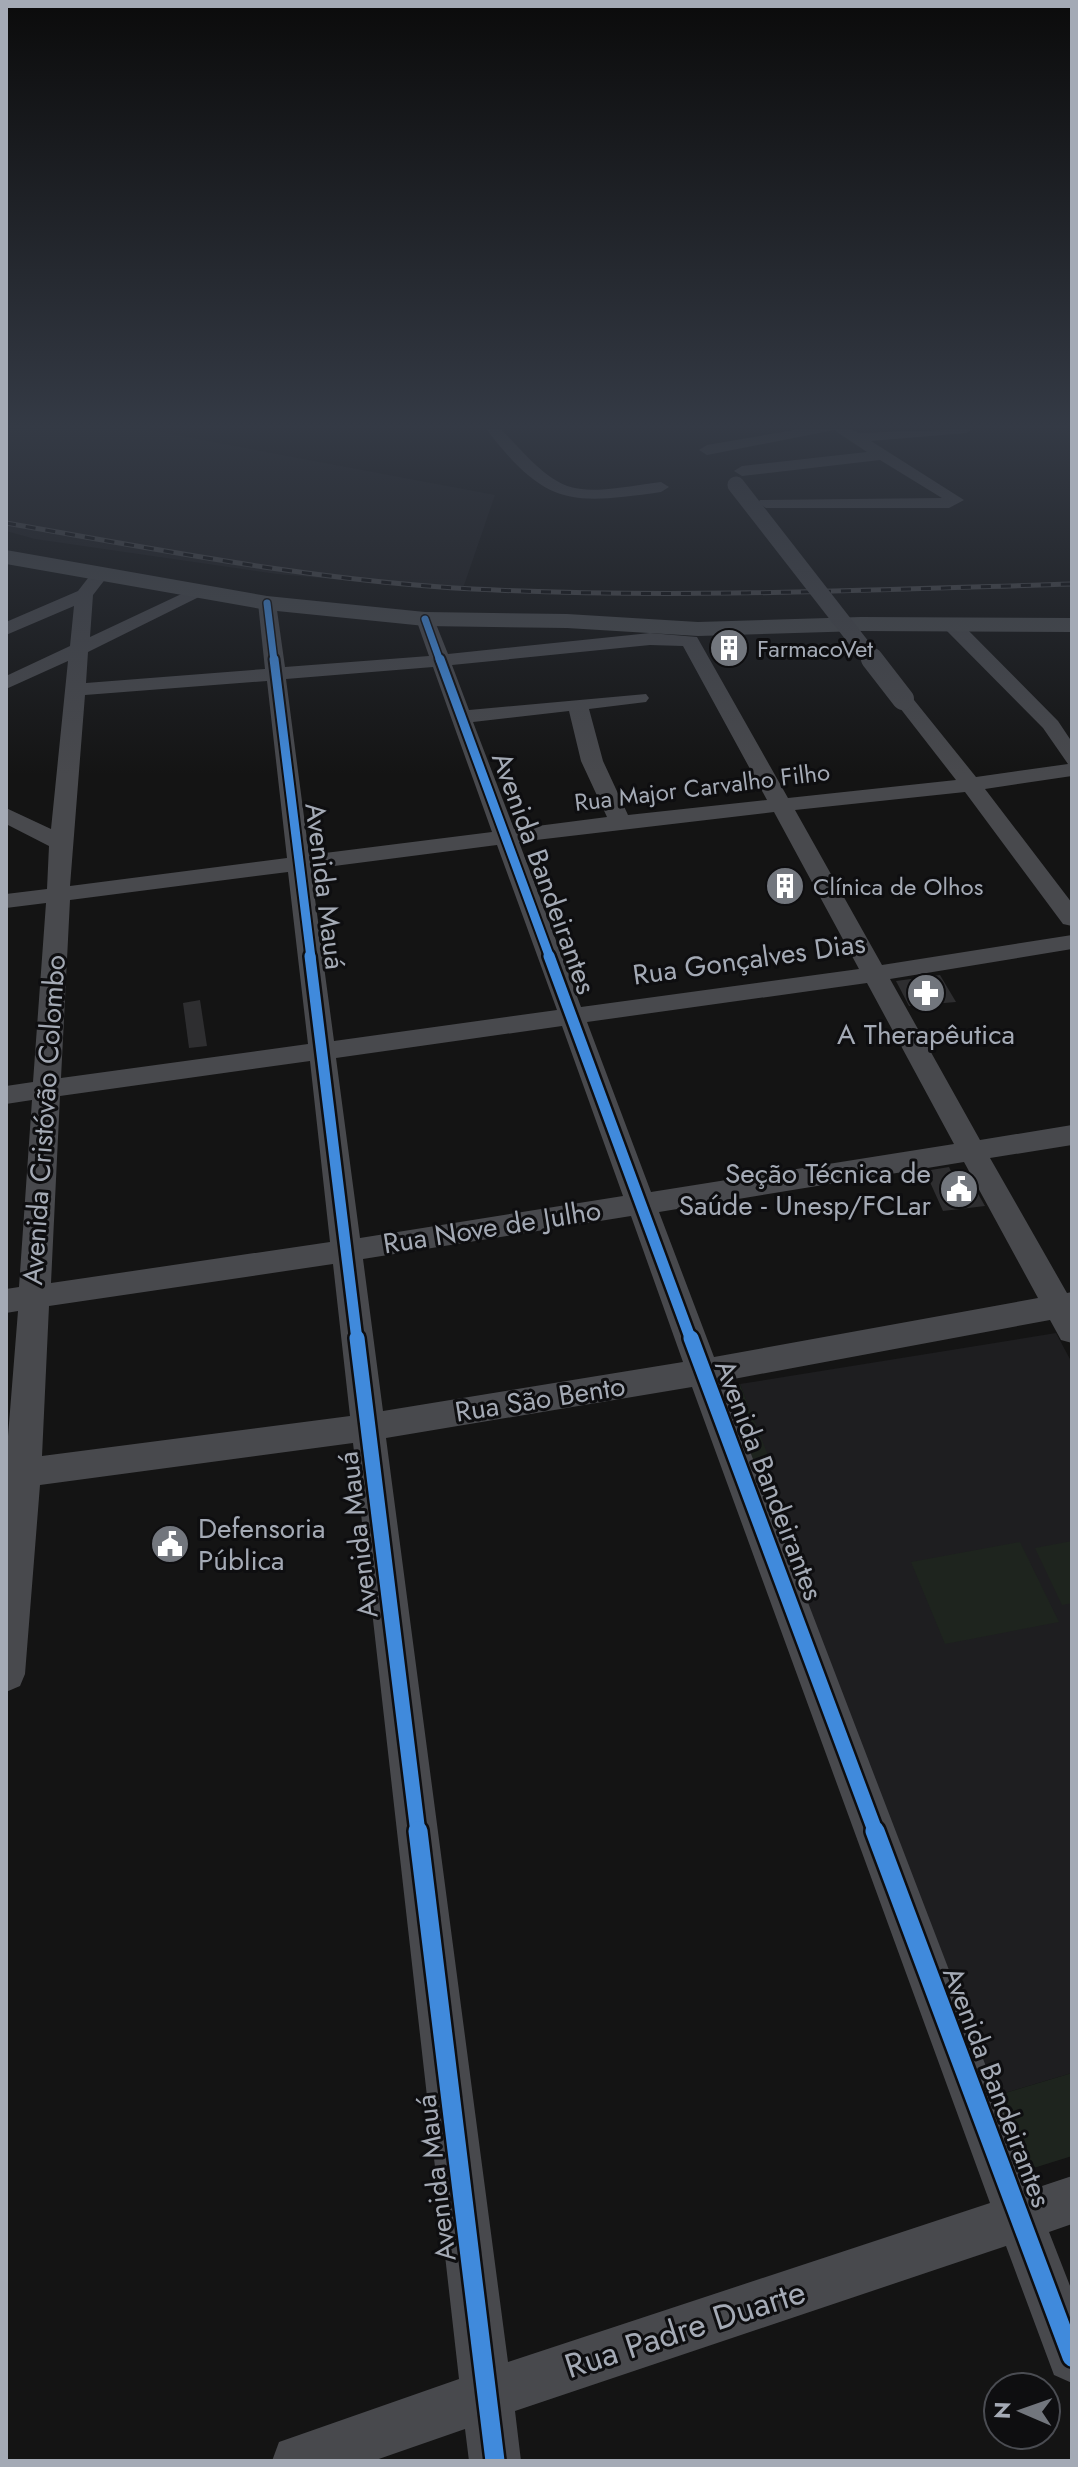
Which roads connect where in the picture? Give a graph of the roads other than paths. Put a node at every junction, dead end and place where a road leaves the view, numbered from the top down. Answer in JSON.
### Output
{"nodes":[{"id":1,"x":783,"y":544,"type":"edge"},
{"id":2,"x":6,"y":548,"type":"edge"},
{"id":3,"x":6,"y":557,"type":"edge"},
{"id":4,"x":101,"y":573,"type":"junction"},
{"id":5,"x":198,"y":593,"type":"junction"},
{"id":6,"x":84,"y":595,"type":"junction"},
{"id":7,"x":267,"y":603,"type":"junction"},
{"id":8,"x":1072,"y":615,"type":"edge"},
{"id":9,"x":425,"y":619,"type":"junction"},
{"id":10,"x":710,"y":619,"type":"junction"},
{"id":11,"x":951,"y":624,"type":"junction"},
{"id":12,"x":654,"y":625,"type":"junction"},
{"id":13,"x":1072,"y":625,"type":"edge"},
{"id":14,"x":6,"y":629,"type":"edge"},
{"id":15,"x":690,"y":641,"type":"junction"},
{"id":16,"x":80,"y":648,"type":"junction"},
{"id":17,"x":439,"y":661,"type":"junction"},
{"id":18,"x":274,"y":675,"type":"junction"},
{"id":19,"x":6,"y":683,"type":"edge"},
{"id":20,"x":76,"y":690,"type":"junction"},
{"id":21,"x":639,"y":698,"type":"dead end"},
{"id":22,"x":578,"y":705,"type":"junction"},
{"id":23,"x":460,"y":717,"type":"junction"},
{"id":24,"x":951,"y":757,"type":"junction"},
{"id":25,"x":1072,"y":759,"type":"edge"},
{"id":26,"x":1072,"y":770,"type":"edge"},
{"id":27,"x":996,"y":781,"type":"junction"},
{"id":28,"x":968,"y":785,"type":"junction"},
{"id":29,"x":780,"y":805,"type":"junction"},
{"id":30,"x":6,"y":815,"type":"edge"},
{"id":31,"x":620,"y":822,"type":"junction"},
{"id":32,"x":506,"y":837,"type":"junction"},
{"id":33,"x":61,"y":843,"type":"junction"},
{"id":34,"x":297,"y":865,"type":"junction"},
{"id":35,"x":57,"y":895,"type":"junction"},
{"id":36,"x":6,"y":901,"type":"edge"},
{"id":37,"x":1072,"y":919,"type":"edge"},
{"id":38,"x":1072,"y":942,"type":"edge"},
{"id":39,"x":876,"y":974,"type":"junction"},
{"id":40,"x":572,"y":1015,"type":"junction"},
{"id":41,"x":322,"y":1050,"type":"junction"},
{"id":42,"x":47,"y":1089,"type":"junction"},
{"id":43,"x":6,"y":1095,"type":"edge"},
{"id":44,"x":1072,"y":1135,"type":"edge"},
{"id":45,"x":974,"y":1151,"type":"junction"},
{"id":46,"x":641,"y":1202,"type":"junction"},
{"id":47,"x":347,"y":1251,"type":"junction"},
{"id":48,"x":19,"y":1299,"type":"edge"},
{"id":49,"x":1067,"y":1314,"type":"edge"},
{"id":50,"x":703,"y":1372,"type":"junction"},
{"id":51,"x":369,"y":1427,"type":"junction"},
{"id":52,"x":15,"y":1474,"type":"edge"},
{"id":53,"x":6,"y":1674,"type":"edge"},
{"id":54,"x":1072,"y":2200,"type":"edge"},
{"id":55,"x":1021,"y":2217,"type":"junction"},
{"id":56,"x":1072,"y":2357,"type":"edge"},
{"id":57,"x":487,"y":2395,"type":"junction"},
{"id":58,"x":298,"y":2461,"type":"edge"},
{"id":59,"x":495,"y":2461,"type":"edge"}],
"edges":[{"from":1,"to":24,"type":"street","bridge":true},
{"from":2,"to":12,"type":"main road"},
{"from":3,"to":4,"type":"main road"},
{"from":4,"to":5,"type":"main road"},
{"from":4,"to":6,"type":"street"},
{"from":5,"to":7,"type":"main road"},
{"from":5,"to":16,"type":"street"},
{"from":6,"to":14,"type":"street"},
{"from":6,"to":16,"type":"street","name":"Avenida Cristóvão Colombo"},
{"from":7,"to":9,"type":"main road"},
{"from":7,"to":18,"type":"street","name":"Avenida Mauá"},
{"from":8,"to":10,"type":"main road"},
{"from":9,"to":12,"type":"main road"},
{"from":9,"to":17,"type":"street","name":"Avenida Bandeirantes"},
{"from":10,"to":11,"type":"main road"},
{"from":10,"to":12,"type":"main road"},
{"from":10,"to":15,"type":"street"},
{"from":11,"to":13,"type":"main road"},
{"from":11,"to":25,"type":"street"},
{"from":12,"to":15,"type":"street"},
{"from":12,"to":17,"type":"street"},
{"from":15,"to":29,"type":"street"},
{"from":16,"to":19,"type":"street"},
{"from":16,"to":20,"type":"street","name":"Avenida Cristóvão Colombo"},
{"from":17,"to":18,"type":"street"},
{"from":17,"to":23,"type":"street","name":"Avenida Bandeirantes"},
{"from":18,"to":20,"type":"street"},
{"from":18,"to":34,"type":"street","name":"Avenida Mauá"},
{"from":20,"to":33,"type":"street","name":"Avenida Cristóvão Colombo"},
{"from":21,"to":22,"type":"street"},
{"from":22,"to":23,"type":"street"},
{"from":22,"to":31,"type":"street"},
{"from":23,"to":32,"type":"street","name":"Avenida Bandeirantes"},
{"from":24,"to":27,"type":"street"},
{"from":24,"to":28,"type":"street"},
{"from":26,"to":27,"type":"street","name":"Rua Major Carvalho Filho"},
{"from":27,"to":28,"type":"street","name":"Rua Major Carvalho Filho"},
{"from":28,"to":29,"type":"street","name":"Rua Major Carvalho Filho"},
{"from":28,"to":37,"type":"street"},
{"from":29,"to":31,"type":"street","name":"Rua Major Carvalho Filho"},
{"from":29,"to":39,"type":"street"},
{"from":30,"to":33,"type":"street"},
{"from":31,"to":32,"type":"street","name":"Rua Major Carvalho Filho"},
{"from":32,"to":34,"type":"street","name":"Rua Major Carvalho Filho"},
{"from":32,"to":40,"type":"street","name":"Avenida Bandeirantes"},
{"from":33,"to":35,"type":"street","name":"Avenida Cristóvão Colombo"},
{"from":34,"to":35,"type":"street","name":"Rua Major Carvalho Filho"},
{"from":34,"to":41,"type":"street","name":"Avenida Mauá"},
{"from":35,"to":36,"type":"street","name":"Rua Major Carvalho Filho"},
{"from":35,"to":42,"type":"street","name":"Avenida Cristóvão Colombo"},
{"from":38,"to":39,"type":"street","name":"Rua Gonçalves Dias"},
{"from":39,"to":40,"type":"street","name":"Rua Gonçalves Dias"},
{"from":39,"to":45,"type":"street"},
{"from":40,"to":41,"type":"street","name":"Rua Gonçalves Dias"},
{"from":40,"to":46,"type":"street","name":"Avenida Bandeirantes"},
{"from":41,"to":42,"type":"street","name":"Rua Gonçalves Dias"},
{"from":41,"to":47,"type":"street","name":"Avenida Mauá"},
{"from":42,"to":43,"type":"street","name":"Rua Gonçalves Dias"},
{"from":42,"to":48,"type":"street","name":"Avenida Cristóvão Colombo"},
{"from":44,"to":45,"type":"street","name":"Rua Nove de Julho"},
{"from":45,"to":46,"type":"street","name":"Rua Nove de Julho"},
{"from":45,"to":49,"type":"street"},
{"from":46,"to":47,"type":"street","name":"Rua Nove de Julho"},
{"from":46,"to":50,"type":"street","name":"Avenida Bandeirantes"},
{"from":47,"to":48,"type":"street","name":"Rua Nove de Julho"},
{"from":47,"to":51,"type":"street","name":"Avenida Mauá"},
{"from":48,"to":52,"type":"street","name":"Avenida Cristóvão Colombo"},
{"from":49,"to":50,"type":"street","name":"Rua São Bento"},
{"from":50,"to":51,"type":"street","name":"Rua São Bento"},
{"from":50,"to":55,"type":"street","name":"Avenida Bandeirantes"},
{"from":51,"to":52,"type":"street","name":"Rua São Bento"},
{"from":51,"to":57,"type":"street","name":"Avenida Mauá"},
{"from":52,"to":53,"type":"street","name":"Avenida Cristóvão Colombo"},
{"from":54,"to":55,"type":"street","name":"Rua Padre Duarte"},
{"from":55,"to":56,"type":"street","name":"Avenida Bandeirantes"},
{"from":55,"to":57,"type":"street","name":"Rua Padre Duarte"},
{"from":57,"to":58,"type":"street","name":"Rua Padre Duarte"},
{"from":57,"to":59,"type":"street","name":"Avenida Mauá"}]}
